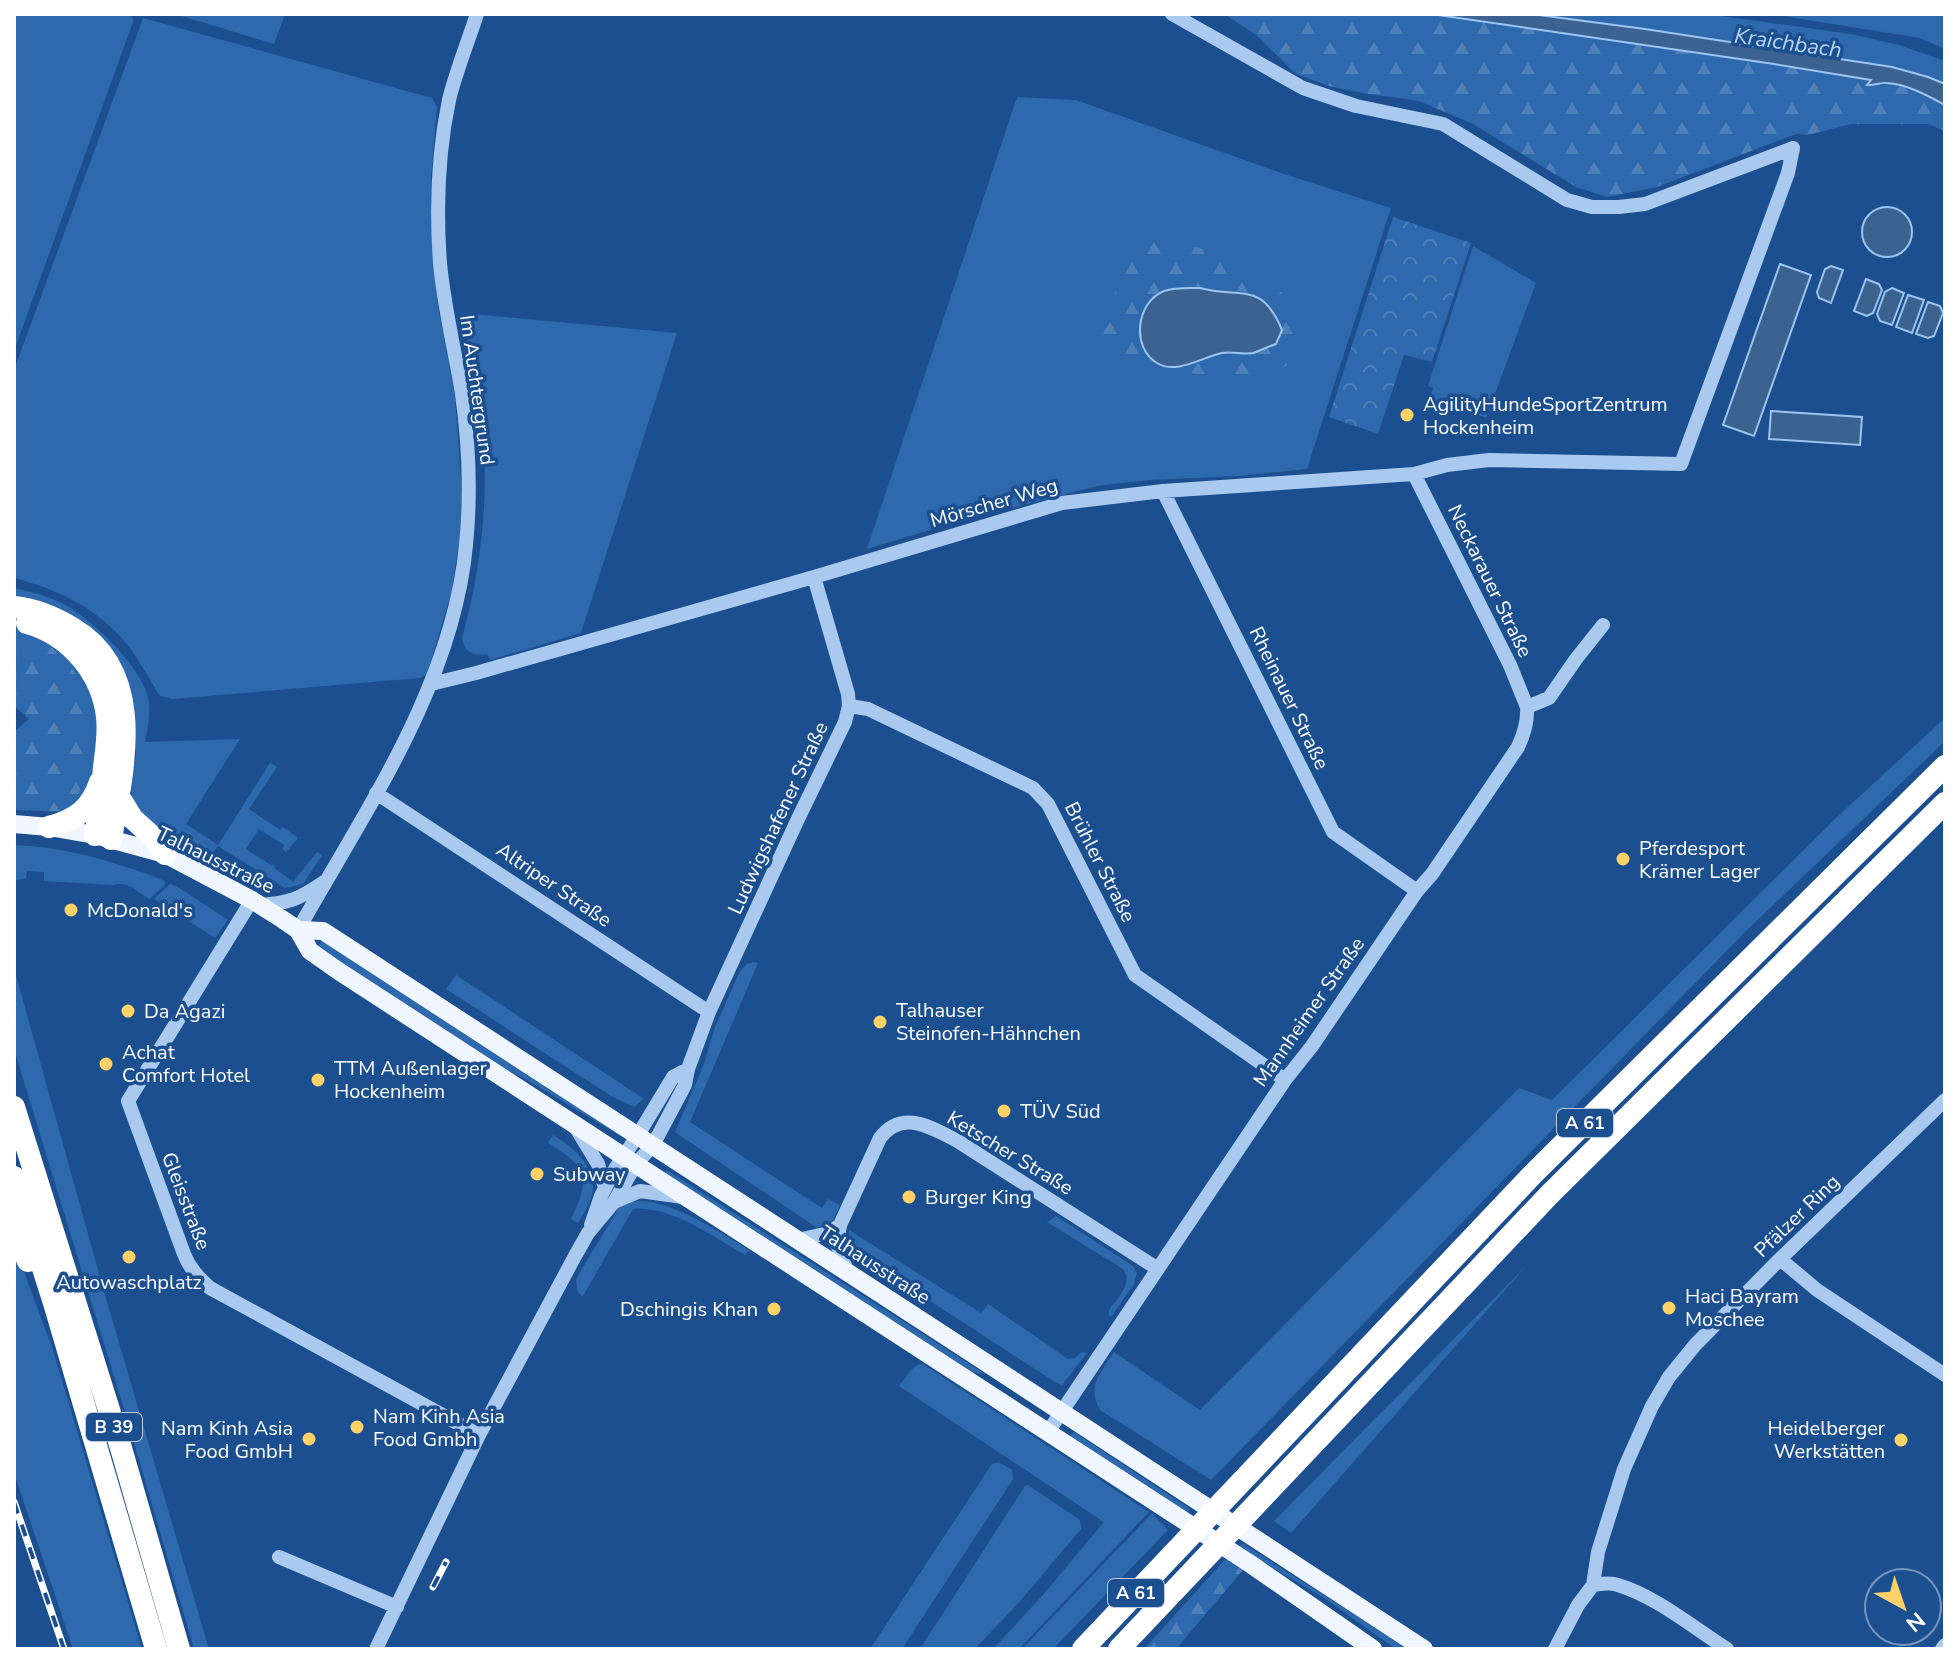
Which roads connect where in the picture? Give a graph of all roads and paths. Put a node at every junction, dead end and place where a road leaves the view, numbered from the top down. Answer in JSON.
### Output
{"nodes":[{"id":1,"x":477,"y":14,"type":"edge"},
{"id":2,"x":1172,"y":14,"type":"edge"},
{"id":3,"x":1414,"y":474,"type":"junction"},
{"id":4,"x":1163,"y":491,"type":"junction"},
{"id":5,"x":814,"y":577,"type":"junction"},
{"id":6,"x":14,"y":607,"type":"edge"},
{"id":7,"x":14,"y":622,"type":"edge"},
{"id":8,"x":1603,"y":625,"type":"dead end"},
{"id":9,"x":431,"y":684,"type":"junction"},
{"id":10,"x":849,"y":706,"type":"junction"},
{"id":11,"x":1527,"y":707,"type":"junction"},
{"id":12,"x":1945,"y":766,"type":"edge"},
{"id":13,"x":104,"y":770,"type":"junction"},
{"id":14,"x":376,"y":793,"type":"junction"},
{"id":15,"x":118,"y":795,"type":"junction"},
{"id":16,"x":1945,"y":803,"type":"edge"},
{"id":17,"x":14,"y":824,"type":"edge"},
{"id":18,"x":49,"y":827,"type":"junction"},
{"id":19,"x":103,"y":837,"type":"junction"},
{"id":20,"x":165,"y":854,"type":"junction"},
{"id":21,"x":327,"y":879,"type":"junction"},
{"id":22,"x":1417,"y":891,"type":"junction"},
{"id":23,"x":256,"y":902,"type":"junction"},
{"id":24,"x":298,"y":930,"type":"junction"},
{"id":25,"x":709,"y":1012,"type":"junction"},
{"id":26,"x":1285,"y":1080,"type":"junction"},
{"id":27,"x":1945,"y":1100,"type":"edge"},
{"id":28,"x":14,"y":1107,"type":"edge"},
{"id":29,"x":574,"y":1124,"type":"junction"},
{"id":30,"x":646,"y":1140,"type":"junction"},
{"id":31,"x":630,"y":1160,"type":"junction"},
{"id":32,"x":14,"y":1177,"type":"edge"},
{"id":33,"x":605,"y":1188,"type":"junction"},
{"id":34,"x":688,"y":1198,"type":"junction"},
{"id":35,"x":614,"y":1202,"type":"junction"},
{"id":36,"x":840,"y":1225,"type":"junction"},
{"id":37,"x":14,"y":1229,"type":"edge"},
{"id":38,"x":588,"y":1233,"type":"junction"},
{"id":39,"x":797,"y":1240,"type":"junction"},
{"id":40,"x":1780,"y":1259,"type":"junction"},
{"id":41,"x":1158,"y":1269,"type":"junction"},
{"id":42,"x":847,"y":1272,"type":"junction"},
{"id":43,"x":54,"y":1303,"type":"junction"},
{"id":44,"x":1945,"y":1375,"type":"edge"},
{"id":45,"x":1063,"y":1413,"type":"junction"},
{"id":46,"x":1048,"y":1432,"type":"junction"},
{"id":47,"x":479,"y":1435,"type":"junction"},
{"id":48,"x":279,"y":1557,"type":"dead end"},
{"id":49,"x":1593,"y":1585,"type":"junction"},
{"id":50,"x":397,"y":1607,"type":"junction"},
{"id":51,"x":156,"y":1649,"type":"edge"},
{"id":52,"x":179,"y":1649,"type":"edge"},
{"id":53,"x":376,"y":1649,"type":"edge"},
{"id":54,"x":1083,"y":1649,"type":"edge"},
{"id":55,"x":1119,"y":1649,"type":"edge"},
{"id":56,"x":1373,"y":1649,"type":"edge"},
{"id":57,"x":1424,"y":1649,"type":"edge"},
{"id":58,"x":1555,"y":1649,"type":"edge"},
{"id":59,"x":1727,"y":1649,"type":"edge"}],
"edges":[{"from":1,"to":9,"type":"street","name":"Im Auchtergrund"},
{"from":2,"to":3,"type":"street","name":"Mörscher Weg"},
{"from":3,"to":4,"type":"street","name":"Mörscher Weg"},
{"from":3,"to":11,"type":"street","name":"Neckarauer Straße"},
{"from":4,"to":5,"type":"street","name":"Mörscher Weg"},
{"from":4,"to":22,"type":"street","name":"Rheinauer Straße"},
{"from":5,"to":9,"type":"street","name":"Mörscher Weg"},
{"from":5,"to":10,"type":"street","name":"Ludwigshafener Straße"},
{"from":6,"to":15,"type":"highway"},
{"from":7,"to":13,"type":"highway"},
{"from":8,"to":11,"type":"street"},
{"from":9,"to":14,"type":"street","name":"Im Auchtergrund"},
{"from":10,"to":25,"type":"street","name":"Ludwigshafener Straße"},
{"from":10,"to":26,"type":"street","name":"Brühler Straße"},
{"from":11,"to":22,"type":"street","name":"Mannheimer Straße"},
{"from":12,"to":54,"type":"highway","number":"A 61"},
{"from":13,"to":18,"type":"highway"},
{"from":13,"to":19,"type":"highway"},
{"from":14,"to":21,"type":"street","name":"Im Auchtergrund"},
{"from":14,"to":25,"type":"street","name":"Altriper Straße"},
{"from":15,"to":19,"type":"highway"},
{"from":15,"to":20,"type":"highway"},
{"from":16,"to":55,"type":"highway","number":"A 61"},
{"from":17,"to":18,"type":"main road","name":"Talhausstraße"},
{"from":18,"to":19,"type":"main road","name":"Talhausstraße"},
{"from":19,"to":20,"type":"main road","name":"Talhausstraße"},
{"from":20,"to":23,"type":"main road","name":"Talhausstraße"},
{"from":21,"to":23,"type":"street"},
{"from":21,"to":24,"type":"street","name":"Im Auchtergrund"},
{"from":22,"to":26,"type":"street","name":"Mannheimer Straße"},
{"from":23,"to":24,"type":"main road","name":"Talhausstraße"},
{"from":23,"to":47,"type":"street","name":"Gleisstraße"},
{"from":24,"to":29,"type":"main road","name":"Talhausstraße"},
{"from":24,"to":30,"type":"main road","name":"Talhausstraße"},
{"from":25,"to":30,"type":"street","name":"Ludwigshafener Straße"},
{"from":26,"to":41,"type":"street","name":"Mannheimer Straße"},
{"from":27,"to":40,"type":"street","name":"Pfälzer Ring"},
{"from":28,"to":52,"type":"highway","number":"B 39"},
{"from":29,"to":31,"type":"main road","name":"Talhausstraße"},
{"from":29,"to":33,"type":"street"},
{"from":30,"to":31,"type":"street","name":"Ludwigshafener Straße"},
{"from":30,"to":39,"type":"main road","name":"Talhausstraße"},
{"from":31,"to":33,"type":"street"},
{"from":31,"to":34,"type":"main road","name":"Talhausstraße"},
{"from":31,"to":35,"type":"street"},
{"from":32,"to":43,"type":"highway","number":"B 39"},
{"from":33,"to":38,"type":"street"},
{"from":34,"to":35,"type":"street"},
{"from":34,"to":46,"type":"main road","name":"Talhausstraße"},
{"from":35,"to":38,"type":"street"},
{"from":36,"to":39,"type":"street"},
{"from":36,"to":41,"type":"street","name":"Ketscher Straße"},
{"from":36,"to":42,"type":"street"},
{"from":37,"to":43,"type":"highway","number":"B 39"},
{"from":38,"to":47,"type":"street"},
{"from":39,"to":42,"type":"main road","name":"Talhausstraße"},
{"from":40,"to":44,"type":"street"},
{"from":40,"to":49,"type":"street","name":"Pfälzer Ring"},
{"from":41,"to":45,"type":"street","name":"Mannheimer Straße"},
{"from":42,"to":45,"type":"main road","name":"Talhausstraße"},
{"from":43,"to":51,"type":"highway","number":"B 39"},
{"from":45,"to":46,"type":"street","name":"Mannheimer Straße"},
{"from":45,"to":57,"type":"main road","name":"Talhausstraße"},
{"from":46,"to":56,"type":"main road","name":"Talhausstraße"},
{"from":47,"to":50,"type":"street"},
{"from":48,"to":50,"type":"street"},
{"from":49,"to":58,"type":"street"},
{"from":49,"to":59,"type":"street"},
{"from":50,"to":53,"type":"street"}]}
